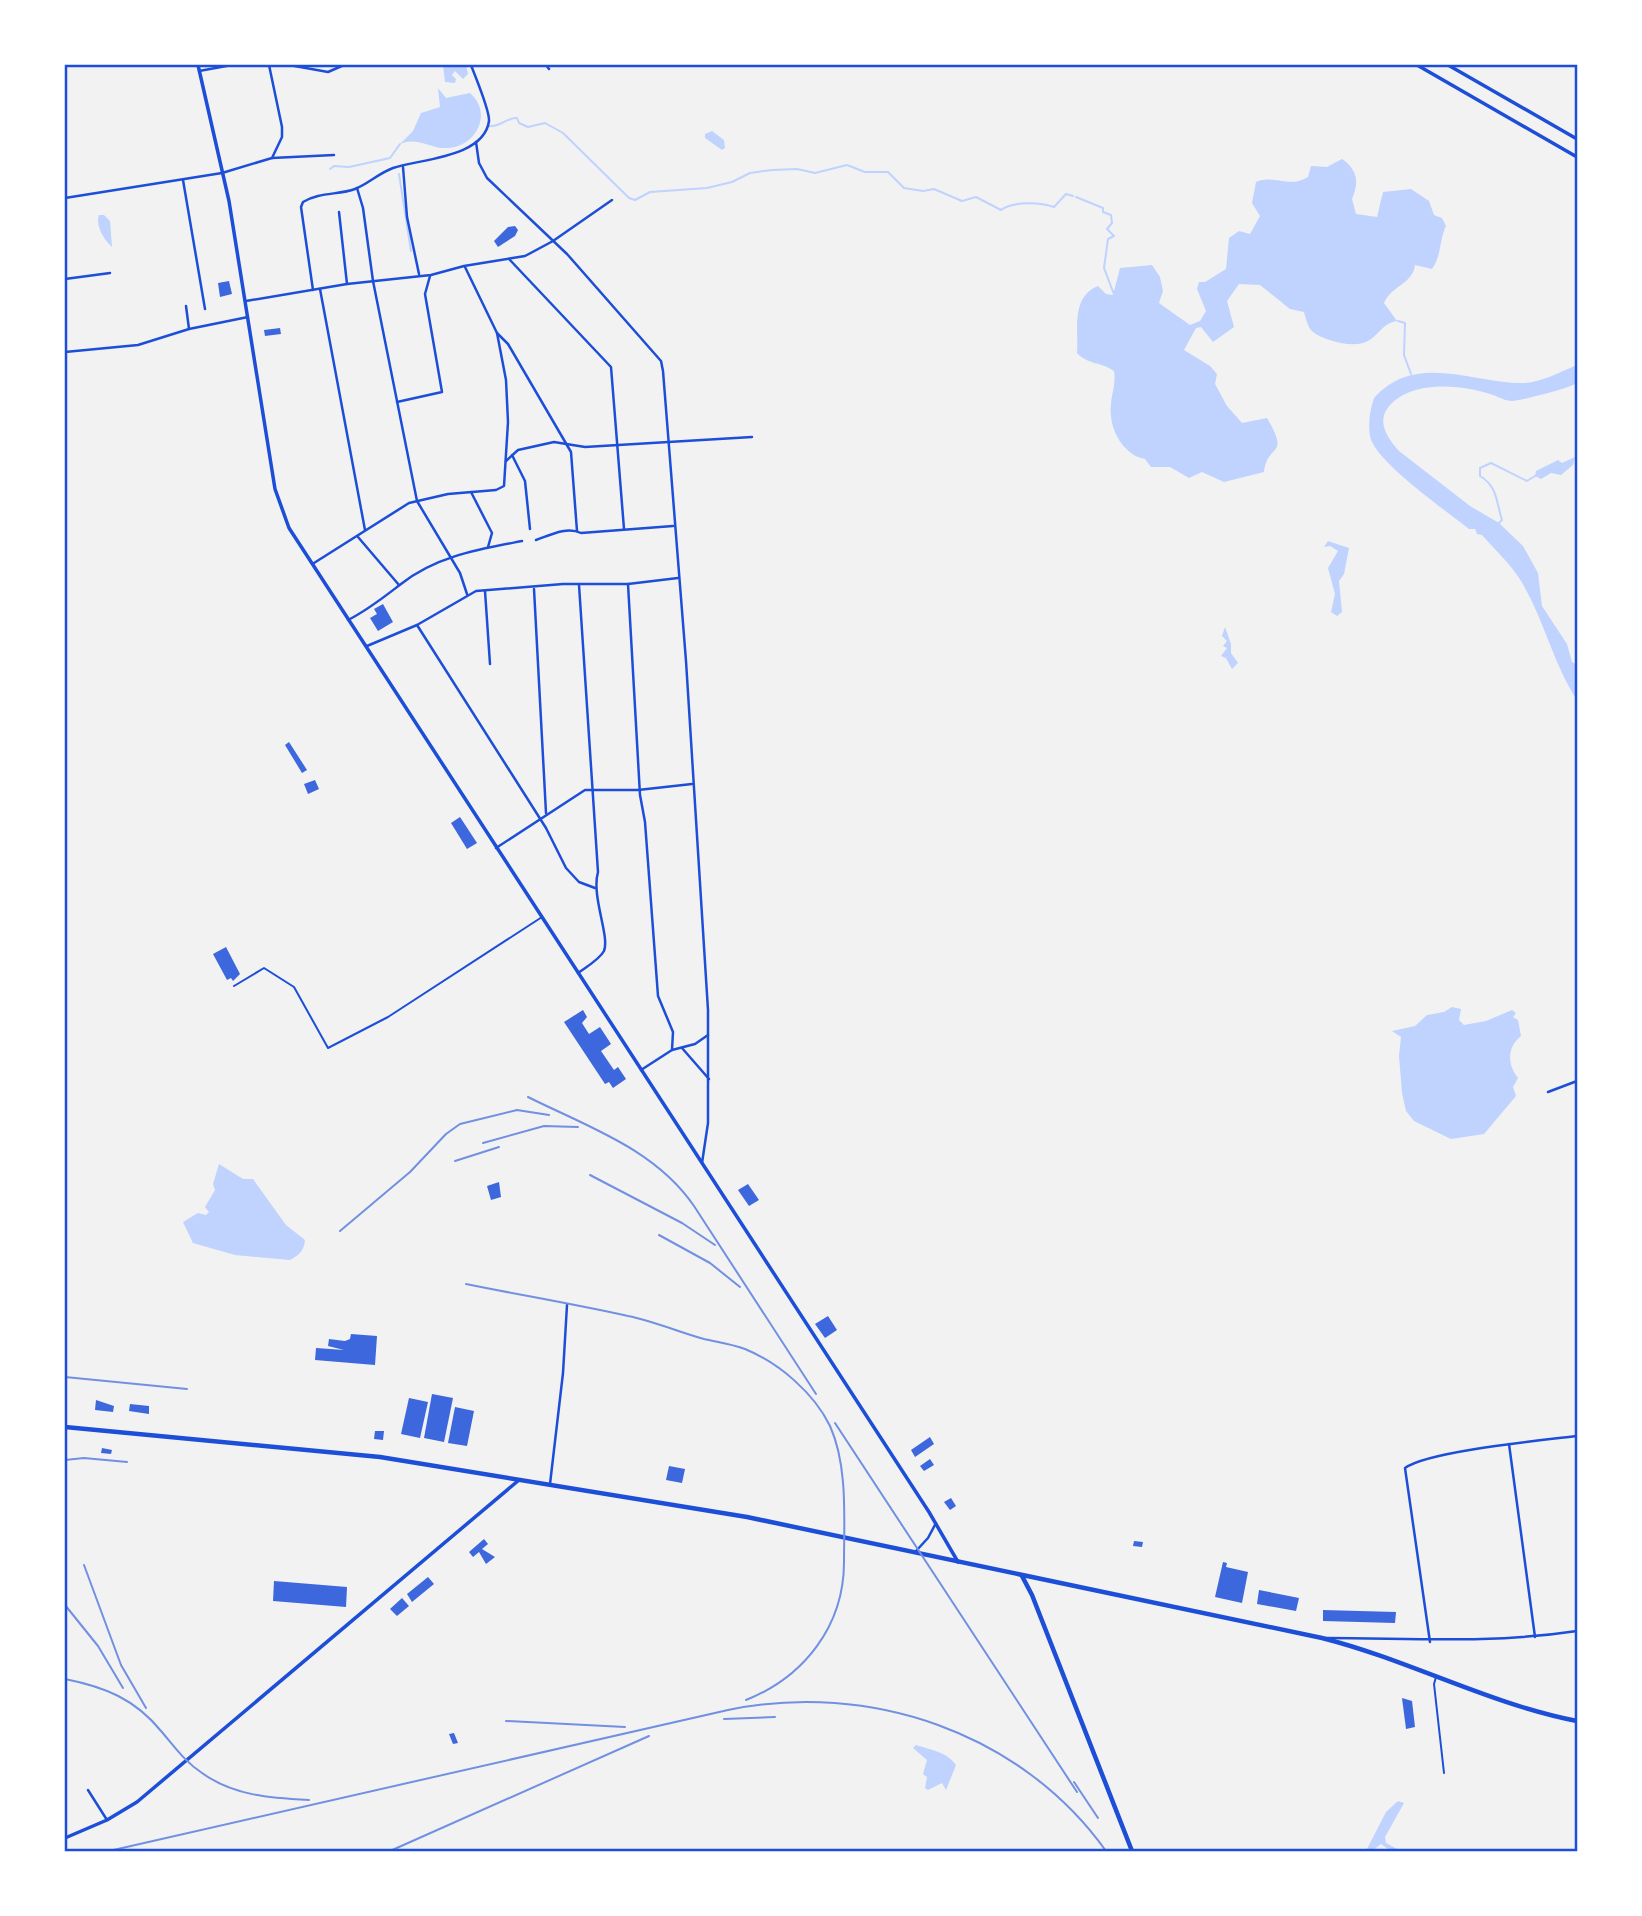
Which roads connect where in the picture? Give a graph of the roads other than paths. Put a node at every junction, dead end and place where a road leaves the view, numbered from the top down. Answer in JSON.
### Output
{"nodes":[{"id":1,"x":198,"y":65,"type":"edge"},
{"id":2,"x":232,"y":65,"type":"edge"},
{"id":3,"x":269,"y":65,"type":"edge"},
{"id":4,"x":289,"y":65,"type":"edge"},
{"id":5,"x":344,"y":65,"type":"edge"},
{"id":6,"x":471,"y":65,"type":"edge"},
{"id":7,"x":546,"y":65,"type":"edge"},
{"id":8,"x":1417,"y":65,"type":"edge"},
{"id":9,"x":1448,"y":65,"type":"edge"},
{"id":10,"x":549,"y":69,"type":"dead end"},
{"id":11,"x":199,"y":71,"type":"junction"},
{"id":12,"x":1577,"y":139,"type":"edge"},
{"id":13,"x":476,"y":142,"type":"junction"},
{"id":14,"x":334,"y":155,"type":"dead end"},
{"id":15,"x":1577,"y":157,"type":"edge"},
{"id":16,"x":272,"y":158,"type":"junction"},
{"id":17,"x":402,"y":166,"type":"junction"},
{"id":18,"x":222,"y":173,"type":"junction"},
{"id":19,"x":183,"y":180,"type":"junction"},
{"id":20,"x":357,"y":188,"type":"junction"},
{"id":21,"x":65,"y":198,"type":"edge"},
{"id":22,"x":612,"y":200,"type":"dead end"},
{"id":23,"x":339,"y":212,"type":"dead end"},
{"id":24,"x":553,"y":241,"type":"junction"},
{"id":25,"x":509,"y":259,"type":"junction"},
{"id":26,"x":464,"y":265,"type":"junction"},
{"id":27,"x":110,"y":273,"type":"dead end"},
{"id":28,"x":419,"y":274,"type":"junction"},
{"id":29,"x":431,"y":275,"type":"junction"},
{"id":30,"x":65,"y":279,"type":"edge"},
{"id":31,"x":373,"y":281,"type":"junction"},
{"id":32,"x":347,"y":284,"type":"junction"},
{"id":33,"x":320,"y":289,"type":"junction"},
{"id":34,"x":313,"y":290,"type":"junction"},
{"id":35,"x":246,"y":301,"type":"junction"},
{"id":36,"x":186,"y":306,"type":"dead end"},
{"id":37,"x":205,"y":309,"type":"dead end"},
{"id":38,"x":248,"y":317,"type":"junction"},
{"id":39,"x":189,"y":329,"type":"junction"},
{"id":40,"x":497,"y":333,"type":"junction"},
{"id":41,"x":65,"y":352,"type":"edge"},
{"id":42,"x":397,"y":402,"type":"junction"},
{"id":43,"x":752,"y":437,"type":"dead end"},
{"id":44,"x":668,"y":442,"type":"junction"},
{"id":45,"x":565,"y":445,"type":"junction"},
{"id":46,"x":619,"y":445,"type":"junction"},
{"id":47,"x":511,"y":455,"type":"junction"},
{"id":48,"x":506,"y":461,"type":"junction"},
{"id":49,"x":471,"y":492,"type":"junction"},
{"id":50,"x":417,"y":501,"type":"junction"},
{"id":51,"x":673,"y":526,"type":"junction"},
{"id":52,"x":530,"y":529,"type":"dead end"},
{"id":53,"x":624,"y":529,"type":"junction"},
{"id":54,"x":365,"y":531,"type":"junction"},
{"id":55,"x":577,"y":531,"type":"junction"},
{"id":56,"x":358,"y":537,"type":"junction"},
{"id":57,"x":536,"y":540,"type":"dead end"},
{"id":58,"x":522,"y":541,"type":"dead end"},
{"id":59,"x":488,"y":547,"type":"junction"},
{"id":60,"x":450,"y":557,"type":"junction"},
{"id":61,"x":312,"y":564,"type":"junction"},
{"id":62,"x":677,"y":578,"type":"junction"},
{"id":63,"x":628,"y":584,"type":"junction"},
{"id":64,"x":398,"y":585,"type":"junction"},
{"id":65,"x":579,"y":586,"type":"junction"},
{"id":66,"x":534,"y":589,"type":"junction"},
{"id":67,"x":485,"y":591,"type":"junction"},
{"id":68,"x":467,"y":594,"type":"junction"},
{"id":69,"x":348,"y":620,"type":"junction"},
{"id":70,"x":417,"y":625,"type":"junction"},
{"id":71,"x":365,"y":647,"type":"junction"},
{"id":72,"x":490,"y":664,"type":"dead end"},
{"id":73,"x":692,"y":784,"type":"junction"},
{"id":74,"x":642,"y":788,"type":"junction"},
{"id":75,"x":592,"y":790,"type":"junction"},
{"id":76,"x":546,"y":813,"type":"junction"},
{"id":77,"x":539,"y":818,"type":"junction"},
{"id":78,"x":496,"y":848,"type":"junction"},
{"id":79,"x":595,"y":888,"type":"junction"},
{"id":80,"x":543,"y":916,"type":"junction"},
{"id":81,"x":578,"y":973,"type":"junction"},
{"id":82,"x":234,"y":986,"type":"dead end"},
{"id":83,"x":708,"y":1035,"type":"junction"},
{"id":84,"x":682,"y":1048,"type":"junction"},
{"id":85,"x":672,"y":1050,"type":"junction"},
{"id":86,"x":641,"y":1070,"type":"junction"},
{"id":87,"x":709,"y":1079,"type":"junction"},
{"id":88,"x":1577,"y":1082,"type":"edge"},
{"id":89,"x":1548,"y":1092,"type":"dead end"},
{"id":90,"x":702,"y":1164,"type":"junction"},
{"id":91,"x":567,"y":1305,"type":"dead end"},
{"id":92,"x":65,"y":1427,"type":"edge"},
{"id":93,"x":1577,"y":1436,"type":"edge"},
{"id":94,"x":1510,"y":1444,"type":"junction"},
{"id":95,"x":519,"y":1480,"type":"junction"},
{"id":96,"x":550,"y":1484,"type":"junction"},
{"id":97,"x":937,"y":1525,"type":"junction"},
{"id":98,"x":914,"y":1552,"type":"junction"},
{"id":99,"x":958,"y":1562,"type":"junction"},
{"id":100,"x":1021,"y":1576,"type":"junction"},
{"id":101,"x":1577,"y":1631,"type":"edge"},
{"id":102,"x":1322,"y":1637,"type":"junction"},
{"id":103,"x":1535,"y":1637,"type":"junction"},
{"id":104,"x":1362,"y":1638,"type":"junction"},
{"id":105,"x":1430,"y":1642,"type":"junction"},
{"id":106,"x":1360,"y":1648,"type":"junction"},
{"id":107,"x":1436,"y":1676,"type":"junction"},
{"id":108,"x":1577,"y":1721,"type":"edge"},
{"id":109,"x":1444,"y":1773,"type":"dead end"},
{"id":110,"x":88,"y":1790,"type":"dead end"},
{"id":111,"x":107,"y":1820,"type":"junction"},
{"id":112,"x":65,"y":1838,"type":"edge"},
{"id":113,"x":1132,"y":1851,"type":"edge"}],
"edges":[{"from":1,"to":11,"type":"street"},
{"from":2,"to":11,"type":"street"},
{"from":3,"to":16,"type":"street"},
{"from":4,"to":5,"type":"street"},
{"from":6,"to":13,"type":"street"},
{"from":7,"to":10,"type":"street"},
{"from":8,"to":15,"type":"street"},
{"from":9,"to":12,"type":"street"},
{"from":11,"to":18,"type":"street"},
{"from":13,"to":17,"type":"street"},
{"from":13,"to":24,"type":"street"},
{"from":14,"to":16,"type":"street"},
{"from":16,"to":18,"type":"street"},
{"from":17,"to":20,"type":"street"},
{"from":17,"to":28,"type":"street"},
{"from":18,"to":19,"type":"street"},
{"from":18,"to":35,"type":"street"},
{"from":19,"to":21,"type":"street"},
{"from":19,"to":37,"type":"street"},
{"from":20,"to":31,"type":"street"},
{"from":20,"to":34,"type":"street"},
{"from":22,"to":24,"type":"street"},
{"from":23,"to":32,"type":"street"},
{"from":24,"to":25,"type":"street"},
{"from":24,"to":44,"type":"street"},
{"from":25,"to":26,"type":"street"},
{"from":25,"to":46,"type":"street"},
{"from":26,"to":29,"type":"street"},
{"from":26,"to":40,"type":"street"},
{"from":27,"to":30,"type":"street"},
{"from":28,"to":29,"type":"street"},
{"from":28,"to":31,"type":"street"},
{"from":29,"to":42,"type":"street"},
{"from":31,"to":32,"type":"street"},
{"from":31,"to":42,"type":"street"},
{"from":32,"to":33,"type":"street"},
{"from":33,"to":34,"type":"street"},
{"from":33,"to":54,"type":"street"},
{"from":34,"to":35,"type":"street"},
{"from":35,"to":38,"type":"street"},
{"from":36,"to":39,"type":"street"},
{"from":38,"to":39,"type":"street"},
{"from":38,"to":61,"type":"street"},
{"from":39,"to":41,"type":"street"},
{"from":40,"to":45,"type":"street"},
{"from":40,"to":48,"type":"street"},
{"from":42,"to":50,"type":"street"},
{"from":43,"to":44,"type":"street"},
{"from":44,"to":46,"type":"street"},
{"from":44,"to":51,"type":"street"},
{"from":45,"to":46,"type":"street"},
{"from":45,"to":47,"type":"street"},
{"from":45,"to":55,"type":"street"},
{"from":46,"to":53,"type":"street"},
{"from":47,"to":48,"type":"street"},
{"from":47,"to":52,"type":"street"},
{"from":48,"to":49,"type":"street"},
{"from":49,"to":50,"type":"street"},
{"from":49,"to":59,"type":"street"},
{"from":50,"to":54,"type":"street"},
{"from":50,"to":60,"type":"street"},
{"from":51,"to":53,"type":"street"},
{"from":51,"to":62,"type":"street"},
{"from":53,"to":55,"type":"street"},
{"from":54,"to":56,"type":"street"},
{"from":55,"to":57,"type":"street"},
{"from":56,"to":61,"type":"street"},
{"from":56,"to":64,"type":"street"},
{"from":58,"to":59,"type":"street"},
{"from":59,"to":60,"type":"street"},
{"from":60,"to":64,"type":"street"},
{"from":60,"to":68,"type":"street"},
{"from":61,"to":69,"type":"street"},
{"from":62,"to":63,"type":"street"},
{"from":62,"to":73,"type":"street"},
{"from":63,"to":65,"type":"street"},
{"from":63,"to":74,"type":"street"},
{"from":64,"to":69,"type":"street"},
{"from":65,"to":66,"type":"street"},
{"from":65,"to":75,"type":"street"},
{"from":66,"to":67,"type":"street"},
{"from":66,"to":76,"type":"street"},
{"from":67,"to":68,"type":"street"},
{"from":67,"to":72,"type":"street"},
{"from":68,"to":70,"type":"street"},
{"from":69,"to":71,"type":"street"},
{"from":70,"to":71,"type":"street"},
{"from":70,"to":77,"type":"street"},
{"from":71,"to":78,"type":"street"},
{"from":73,"to":74,"type":"street"},
{"from":73,"to":83,"type":"street"},
{"from":74,"to":75,"type":"street"},
{"from":74,"to":85,"type":"street"},
{"from":75,"to":76,"type":"street"},
{"from":75,"to":79,"type":"street"},
{"from":76,"to":77,"type":"street"},
{"from":77,"to":78,"type":"street"},
{"from":77,"to":79,"type":"street"},
{"from":78,"to":80,"type":"street"},
{"from":79,"to":81,"type":"street"},
{"from":80,"to":81,"type":"street"},
{"from":80,"to":82,"type":"lane"},
{"from":81,"to":86,"type":"street"},
{"from":83,"to":84,"type":"street"},
{"from":83,"to":87,"type":"street"},
{"from":84,"to":85,"type":"street"},
{"from":84,"to":87,"type":"street"},
{"from":85,"to":86,"type":"street"},
{"from":86,"to":90,"type":"street"},
{"from":87,"to":90,"type":"street"},
{"from":88,"to":89,"type":"street"},
{"from":90,"to":97,"type":"street"},
{"from":91,"to":96,"type":"street"},
{"from":92,"to":95,"type":"main road"},
{"from":93,"to":94,"type":"street"},
{"from":94,"to":103,"type":"street"},
{"from":94,"to":105,"type":"street"},
{"from":95,"to":96,"type":"main road"},
{"from":95,"to":111,"type":"street"},
{"from":96,"to":98,"type":"main road"},
{"from":97,"to":98,"type":"street"},
{"from":97,"to":99,"type":"street"},
{"from":98,"to":99,"type":"main road"},
{"from":99,"to":100,"type":"main road"},
{"from":100,"to":102,"type":"main road"},
{"from":100,"to":113,"type":"main road"},
{"from":101,"to":103,"type":"street"},
{"from":102,"to":104,"type":"street"},
{"from":102,"to":106,"type":"main road"},
{"from":103,"to":105,"type":"street"},
{"from":104,"to":105,"type":"street"},
{"from":104,"to":106,"type":"street"},
{"from":106,"to":107,"type":"main road"},
{"from":107,"to":108,"type":"main road"},
{"from":107,"to":109,"type":"lane"},
{"from":110,"to":111,"type":"street"},
{"from":111,"to":112,"type":"street"}]}
